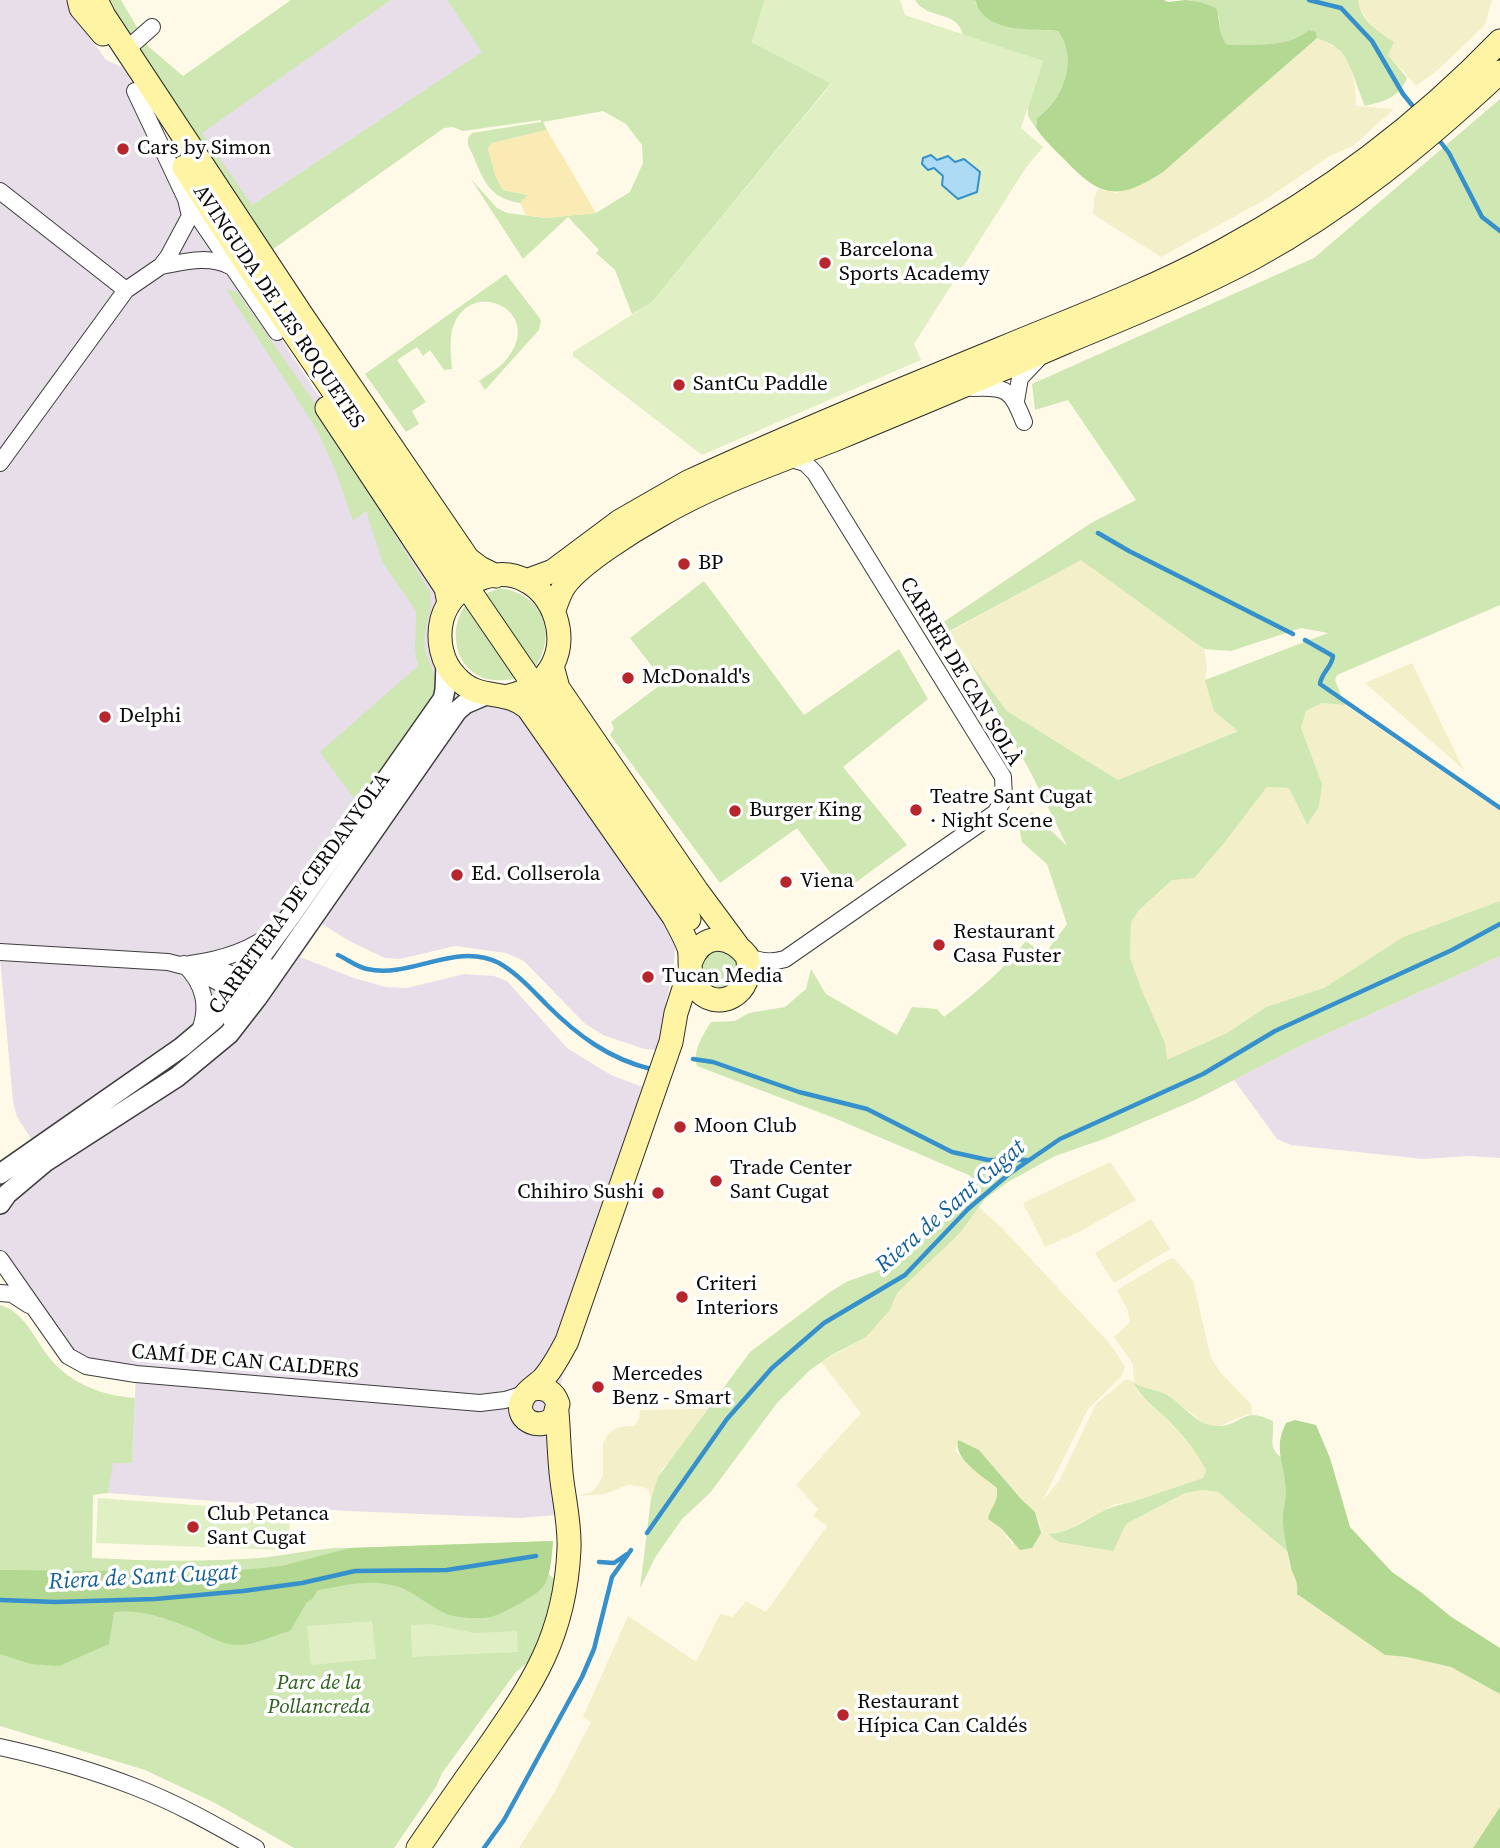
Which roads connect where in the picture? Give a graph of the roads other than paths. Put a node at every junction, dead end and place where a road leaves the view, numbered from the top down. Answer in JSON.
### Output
{"nodes":[{"id":1,"x":85,"y":2,"type":"edge"},
{"id":2,"x":152,"y":27,"type":"dead end"},
{"id":3,"x":1498,"y":43,"type":"edge"},
{"id":4,"x":116,"y":44,"type":"junction"},
{"id":5,"x":1500,"y":72,"type":"edge"},
{"id":6,"x":135,"y":91,"type":"junction"},
{"id":7,"x":0,"y":191,"type":"edge"},
{"id":8,"x":186,"y":199,"type":"junction"},
{"id":9,"x":179,"y":237,"type":"junction"},
{"id":10,"x":1248,"y":248,"type":"junction"},
{"id":11,"x":196,"y":260,"type":"junction"},
{"id":12,"x":230,"y":265,"type":"junction"},
{"id":13,"x":161,"y":266,"type":"junction"},
{"id":14,"x":126,"y":290,"type":"junction"},
{"id":15,"x":276,"y":332,"type":"joint"},
{"id":16,"x":1046,"y":351,"type":"junction"},
{"id":17,"x":956,"y":389,"type":"junction"},
{"id":18,"x":1016,"y":401,"type":"junction"},
{"id":19,"x":1024,"y":422,"type":"dead end"},
{"id":20,"x":788,"y":458,"type":"junction"},
{"id":21,"x":0,"y":463,"type":"edge"},
{"id":22,"x":456,"y":571,"type":"dead end"},
{"id":23,"x":496,"y":576,"type":"junction"},
{"id":24,"x":526,"y":581,"type":"junction"},
{"id":25,"x":473,"y":596,"type":"dead end"},
{"id":26,"x":449,"y":603,"type":"junction"},
{"id":27,"x":554,"y":610,"type":"junction"},
{"id":28,"x":446,"y":664,"type":"junction"},
{"id":29,"x":552,"y":666,"type":"junction"},
{"id":30,"x":527,"y":675,"type":"dead end"},
{"id":31,"x":486,"y":695,"type":"junction"},
{"id":32,"x":509,"y":696,"type":"junction"},
{"id":33,"x":545,"y":700,"type":"dead end"},
{"id":34,"x":676,"y":888,"type":"junction"},
{"id":35,"x":294,"y":927,"type":"junction"},
{"id":36,"x":737,"y":947,"type":"junction"},
{"id":37,"x":0,"y":952,"type":"edge"},
{"id":38,"x":692,"y":961,"type":"junction"},
{"id":39,"x":184,"y":964,"type":"junction"},
{"id":40,"x":240,"y":987,"type":"junction"},
{"id":41,"x":714,"y":999,"type":"junction"},
{"id":42,"x":199,"y":1032,"type":"junction"},
{"id":43,"x":673,"y":1036,"type":"junction"},
{"id":44,"x":220,"y":1041,"type":"junction"},
{"id":45,"x":0,"y":1174,"type":"edge"},
{"id":46,"x":0,"y":1204,"type":"edge"},
{"id":47,"x":0,"y":1259,"type":"edge"},
{"id":48,"x":0,"y":1293,"type":"edge"},
{"id":49,"x":34,"y":1307,"type":"junction"},
{"id":50,"x":567,"y":1341,"type":"junction"},
{"id":51,"x":531,"y":1391,"type":"junction"},
{"id":52,"x":480,"y":1403,"type":"junction"},
{"id":53,"x":558,"y":1408,"type":"junction"},
{"id":54,"x":529,"y":1421,"type":"junction"},
{"id":55,"x":562,"y":1480,"type":"junction"},
{"id":56,"x":2,"y":1752,"type":"edge"},
{"id":57,"x":256,"y":1848,"type":"edge"},
{"id":58,"x":418,"y":1848,"type":"edge"}],
"edges":[{"from":1,"to":4,"type":"main road","name":"AVINGUDA DE LES ROQUETES"},
{"from":2,"to":4,"type":"street"},
{"from":3,"to":10,"type":"main road"},
{"from":4,"to":6,"type":"main road","name":"AVINGUDA DE LES ROQUETES"},
{"from":4,"to":23,"type":"main road"},
{"from":5,"to":10,"type":"main road"},
{"from":6,"to":8,"type":"street"},
{"from":6,"to":22,"type":"main road","name":"AVINGUDA DE LES ROQUETES"},
{"from":7,"to":14,"type":"street"},
{"from":8,"to":9,"type":"street"},
{"from":8,"to":12,"type":"street"},
{"from":9,"to":11,"type":"street"},
{"from":9,"to":13,"type":"street"},
{"from":10,"to":16,"type":"main road"},
{"from":10,"to":24,"type":"main road"},
{"from":11,"to":12,"type":"street"},
{"from":11,"to":13,"type":"street"},
{"from":12,"to":15,"type":"street"},
{"from":13,"to":14,"type":"street"},
{"from":14,"to":21,"type":"street"},
{"from":15,"to":26,"type":"main road"},
{"from":16,"to":17,"type":"main road"},
{"from":16,"to":18,"type":"street"},
{"from":17,"to":18,"type":"street"},
{"from":17,"to":20,"type":"main road"},
{"from":18,"to":19,"type":"street"},
{"from":20,"to":27,"type":"main road"},
{"from":20,"to":36,"type":"street","name":"CARRER DE CAN SOLÀ"},
{"from":23,"to":24,"type":"main road"},
{"from":23,"to":26,"type":"main road"},
{"from":24,"to":27,"type":"main road"},
{"from":25,"to":30,"type":"main road"},
{"from":26,"to":28,"type":"main road"},
{"from":27,"to":29,"type":"main road"},
{"from":28,"to":31,"type":"main road"},
{"from":28,"to":35,"type":"street","name":"CARRETERA DE CERDANYOLA"},
{"from":29,"to":32,"type":"main road"},
{"from":29,"to":36,"type":"main road"},
{"from":31,"to":32,"type":"main road"},
{"from":31,"to":35,"type":"street","name":"CARRETERA DE CERDANYOLA"},
{"from":32,"to":38,"type":"main road"},
{"from":33,"to":34,"type":"main road"},
{"from":34,"to":36,"type":"main road"},
{"from":34,"to":38,"type":"main road"},
{"from":35,"to":39,"type":"street"},
{"from":35,"to":40,"type":"street","name":"CARRETERA DE CERDANYOLA"},
{"from":35,"to":44,"type":"street","name":"CARRETERA DE CERDANYOLA"},
{"from":36,"to":38,"type":"main road"},
{"from":36,"to":41,"type":"main road"},
{"from":37,"to":39,"type":"street"},
{"from":38,"to":41,"type":"main road"},
{"from":38,"to":43,"type":"main road"},
{"from":39,"to":40,"type":"street"},
{"from":39,"to":42,"type":"street"},
{"from":40,"to":42,"type":"street","name":"CARRETERA DE CERDANYOLA"},
{"from":40,"to":44,"type":"street"},
{"from":41,"to":43,"type":"main road"},
{"from":42,"to":45,"type":"street","name":"CARRETERA DE CERDANYOLA"},
{"from":43,"to":50,"type":"main road"},
{"from":44,"to":46,"type":"street","name":"CARRETERA DE CERDANYOLA"},
{"from":47,"to":49,"type":"street","name":"CAMÍ DE CAN CALDERS"},
{"from":48,"to":49,"type":"street"},
{"from":49,"to":52,"type":"street","name":"CAMÍ DE CAN CALDERS"},
{"from":50,"to":51,"type":"main road"},
{"from":50,"to":53,"type":"main road"},
{"from":51,"to":52,"type":"street","name":"CAMÍ DE CAN CALDERS"},
{"from":51,"to":53,"type":"main road"},
{"from":51,"to":54,"type":"main road"},
{"from":52,"to":54,"type":"street","name":"CAMÍ DE CAN CALDERS"},
{"from":53,"to":54,"type":"main road"},
{"from":53,"to":55,"type":"main road"},
{"from":54,"to":55,"type":"main road"},
{"from":55,"to":58,"type":"main road"},
{"from":56,"to":57,"type":"street"}]}
